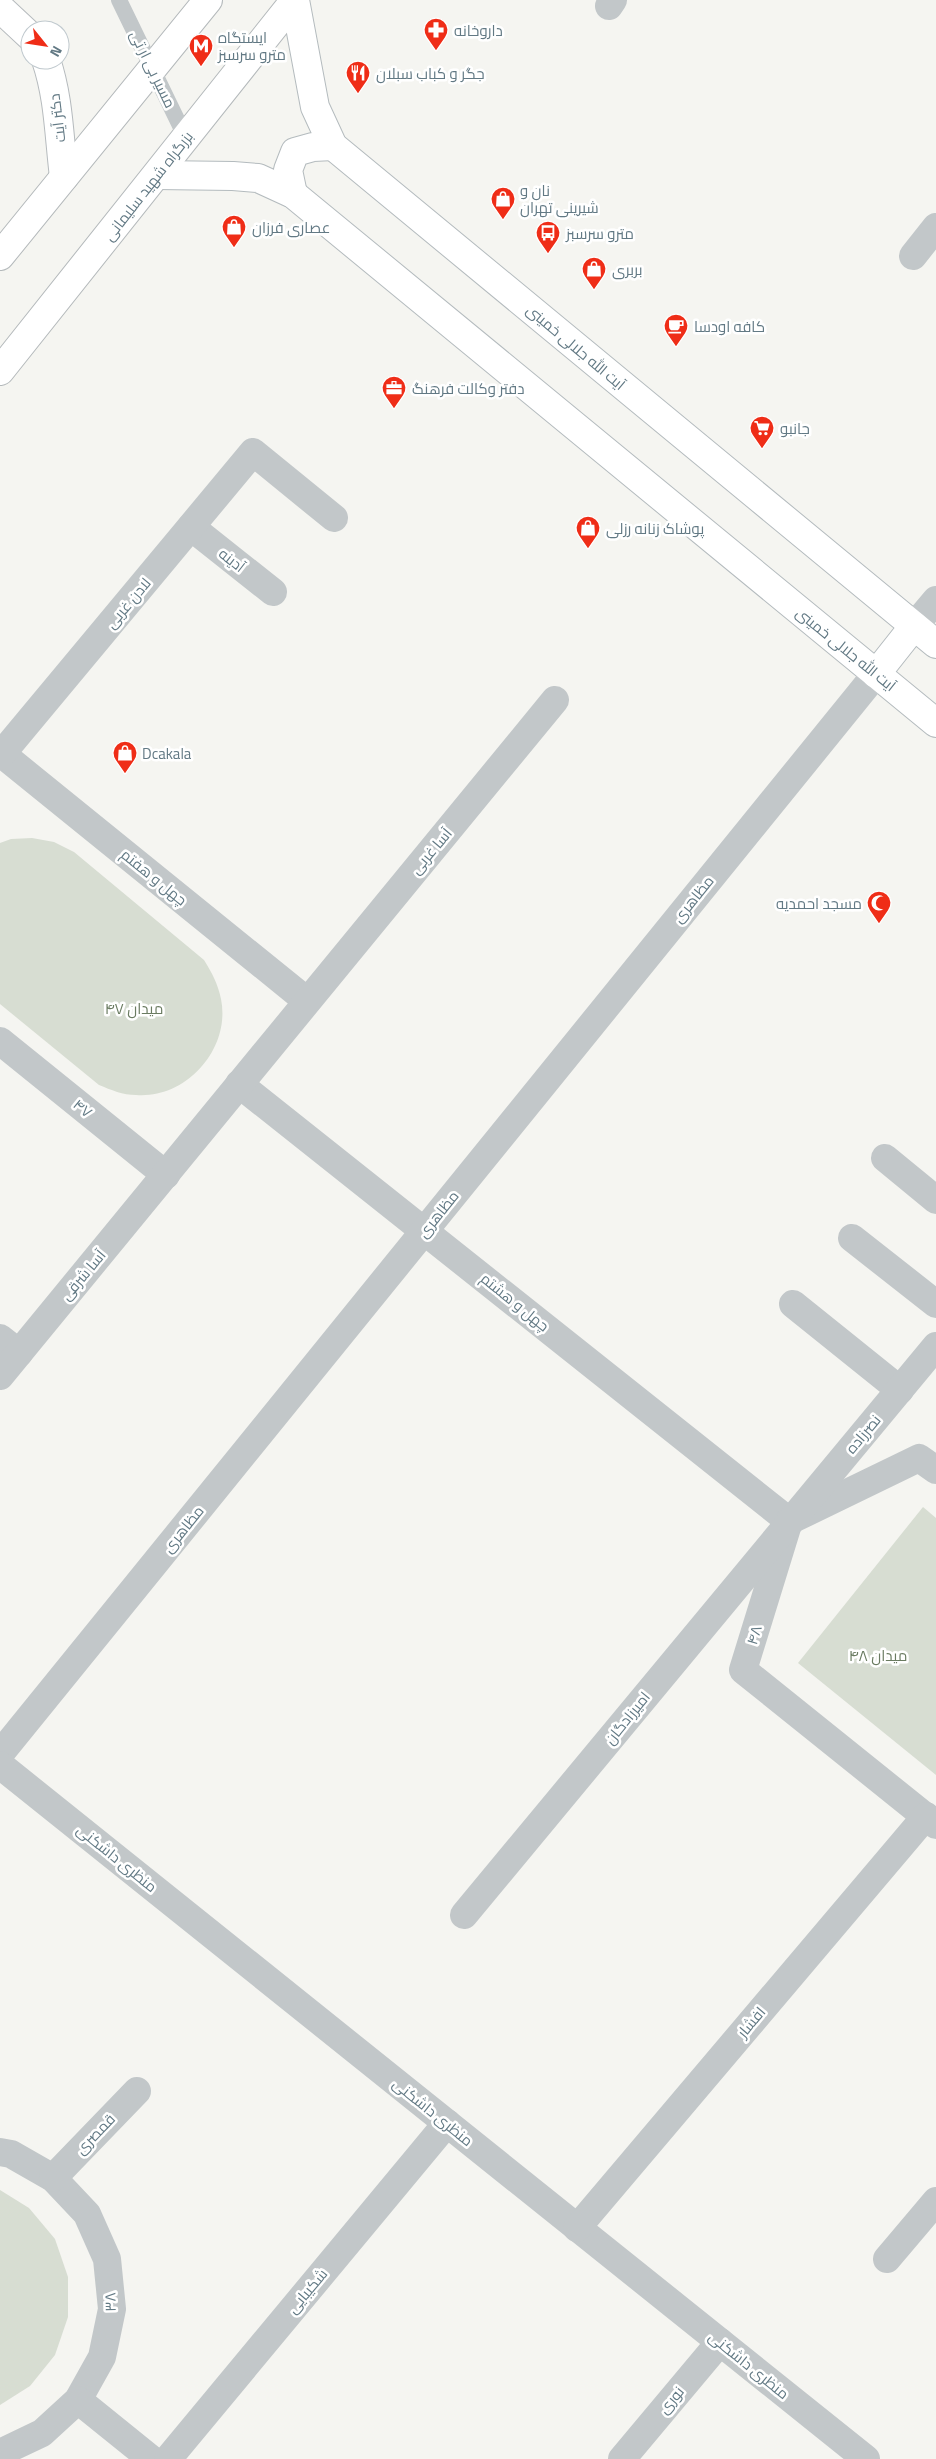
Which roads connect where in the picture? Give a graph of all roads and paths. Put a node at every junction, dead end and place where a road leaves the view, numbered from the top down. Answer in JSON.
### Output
{"nodes":[{"id":1,"x":119,"y":0,"type":"edge"},
{"id":2,"x":208,"y":0,"type":"edge"},
{"id":3,"x":295,"y":0,"type":"edge"},
{"id":4,"x":0,"y":8,"type":"edge"},
{"id":5,"x":20,"y":27,"type":"edge"},
{"id":6,"x":153,"y":68,"type":"junction"},
{"id":7,"x":50,"y":70,"type":"edge"},
{"id":8,"x":186,"y":138,"type":"junction"},
{"id":9,"x":333,"y":146,"type":"junction"},
{"id":10,"x":157,"y":175,"type":"junction"},
{"id":11,"x":64,"y":177,"type":"junction"},
{"id":12,"x":293,"y":194,"type":"junction"},
{"id":13,"x":936,"y":228,"type":"edge"},
{"id":14,"x":0,"y":256,"type":"edge"},
{"id":15,"x":912,"y":256,"type":"dead end"},
{"id":16,"x":0,"y":371,"type":"edge"},
{"id":17,"x":334,"y":518,"type":"dead end"},
{"id":18,"x":191,"y":528,"type":"junction"},
{"id":19,"x":273,"y":592,"type":"dead end"},
{"id":20,"x":936,"y":600,"type":"edge"},
{"id":21,"x":914,"y":626,"type":"junction"},
{"id":22,"x":936,"y":644,"type":"edge"},
{"id":23,"x":876,"y":674,"type":"junction"},
{"id":24,"x":555,"y":700,"type":"dead end"},
{"id":25,"x":936,"y":723,"type":"edge"},
{"id":26,"x":1,"y":755,"type":"edge"},
{"id":27,"x":306,"y":1001,"type":"junction"},
{"id":28,"x":0,"y":1041,"type":"edge"},
{"id":29,"x":239,"y":1084,"type":"junction"},
{"id":30,"x":885,"y":1158,"type":"dead end"},
{"id":31,"x":166,"y":1175,"type":"junction"},
{"id":32,"x":936,"y":1200,"type":"edge"},
{"id":33,"x":425,"y":1230,"type":"junction"},
{"id":34,"x":852,"y":1238,"type":"dead end"},
{"id":35,"x":793,"y":1304,"type":"dead end"},
{"id":36,"x":936,"y":1304,"type":"edge"},
{"id":37,"x":9,"y":1346,"type":"edge"},
{"id":38,"x":936,"y":1346,"type":"edge"},
{"id":39,"x":0,"y":1376,"type":"edge"},
{"id":40,"x":900,"y":1390,"type":"junction"},
{"id":41,"x":936,"y":1470,"type":"edge"},
{"id":42,"x":789,"y":1521,"type":"junction"},
{"id":43,"x":0,"y":1754,"type":"edge"},
{"id":44,"x":0,"y":1765,"type":"edge"},
{"id":45,"x":931,"y":1821,"type":"edge"},
{"id":46,"x":464,"y":1915,"type":"dead end"},
{"id":47,"x":136,"y":2091,"type":"dead end"},
{"id":48,"x":447,"y":2123,"type":"junction"},
{"id":49,"x":0,"y":2152,"type":"edge"},
{"id":50,"x":53,"y":2178,"type":"junction"},
{"id":51,"x":936,"y":2201,"type":"edge"},
{"id":52,"x":577,"y":2228,"type":"junction"},
{"id":53,"x":887,"y":2259,"type":"dead end"},
{"id":54,"x":720,"y":2342,"type":"junction"},
{"id":55,"x":78,"y":2400,"type":"junction"},
{"id":56,"x":0,"y":2453,"type":"edge"},
{"id":57,"x":151,"y":2459,"type":"edge"},
{"id":58,"x":168,"y":2459,"type":"edge"},
{"id":59,"x":622,"y":2459,"type":"edge"},
{"id":60,"x":866,"y":2459,"type":"edge"}],
"edges":[{"from":1,"to":6,"type":"lane","name":"مسیر بی ار تی"},
{"from":2,"to":6,"type":"main road"},
{"from":3,"to":8,"type":"main road","name":"بزرگراه شهید سلیمانی"},
{"from":3,"to":9,"type":"main road","name":"آيت الله جلالى خمينى"},
{"from":4,"to":5,"type":"main road"},
{"from":6,"to":8,"type":"lane","name":"مسیر بی ار تی"},
{"from":6,"to":11,"type":"main road"},
{"from":7,"to":11,"type":"main road","name":"دکتر آیت"},
{"from":8,"to":10,"type":"main road","name":"بزرگراه شهید سلیمانی"},
{"from":9,"to":12,"type":"main road"},
{"from":9,"to":21,"type":"main road","name":"آيت الله جلالى خمينى"},
{"from":10,"to":12,"type":"main road","name":"آيت الله جلالى خمينى"},
{"from":10,"to":16,"type":"main road","name":"بزرگراه شهید سلیمانی"},
{"from":11,"to":14,"type":"main road"},
{"from":12,"to":23,"type":"main road","name":"آيت الله جلالى خمينى"},
{"from":13,"to":15,"type":"street"},
{"from":17,"to":18,"type":"street","name":"لادن غربی"},
{"from":18,"to":19,"type":"street","name":"آدینه"},
{"from":18,"to":26,"type":"street","name":"لادن غربی"},
{"from":20,"to":21,"type":"street"},
{"from":21,"to":22,"type":"main road","name":"آيت الله جلالى خمينى"},
{"from":21,"to":23,"type":"main road"},
{"from":23,"to":25,"type":"main road","name":"آيت الله جلالى خمينى"},
{"from":23,"to":33,"type":"street","name":"مظاهری"},
{"from":24,"to":27,"type":"street","name":"آسا غربی"},
{"from":26,"to":27,"type":"street","name":"چهل و هفتم"},
{"from":27,"to":29,"type":"street","name":"آسا غربی"},
{"from":28,"to":31,"type":"street","name":"۴۷"},
{"from":29,"to":31,"type":"street","name":"آسا شرقی"},
{"from":29,"to":33,"type":"street","name":"چهل و هشتم"},
{"from":30,"to":32,"type":"street"},
{"from":31,"to":37,"type":"street","name":"آسا شرقی"},
{"from":33,"to":42,"type":"street","name":"چهل و هشتم"},
{"from":33,"to":43,"type":"street","name":"مظاهری"},
{"from":34,"to":36,"type":"street"},
{"from":35,"to":40,"type":"street"},
{"from":37,"to":39,"type":"street","name":"آسا شرقی"},
{"from":38,"to":40,"type":"street","name":"نصرزاده"},
{"from":40,"to":42,"type":"street","name":"نصرزاده"},
{"from":41,"to":42,"type":"street"},
{"from":42,"to":45,"type":"street","name":"۴۸"},
{"from":42,"to":46,"type":"street","name":"امیرزادگان"},
{"from":44,"to":48,"type":"street","name":"منظری داشکنی"},
{"from":45,"to":52,"type":"street","name":"افشار"},
{"from":47,"to":50,"type":"street","name":"قمصری"},
{"from":48,"to":52,"type":"street","name":"منظری داشکنی"},
{"from":48,"to":58,"type":"street","name":"شکیبایی"},
{"from":49,"to":50,"type":"street","name":"۳۸"},
{"from":50,"to":55,"type":"street","name":"۳۸"},
{"from":51,"to":53,"type":"street"},
{"from":52,"to":54,"type":"street","name":"منظری داشکنی"},
{"from":54,"to":59,"type":"street","name":"نوری"},
{"from":54,"to":60,"type":"street","name":"منظری داشکنی"},
{"from":55,"to":56,"type":"street","name":"۳۸"},
{"from":55,"to":57,"type":"street"}]}
